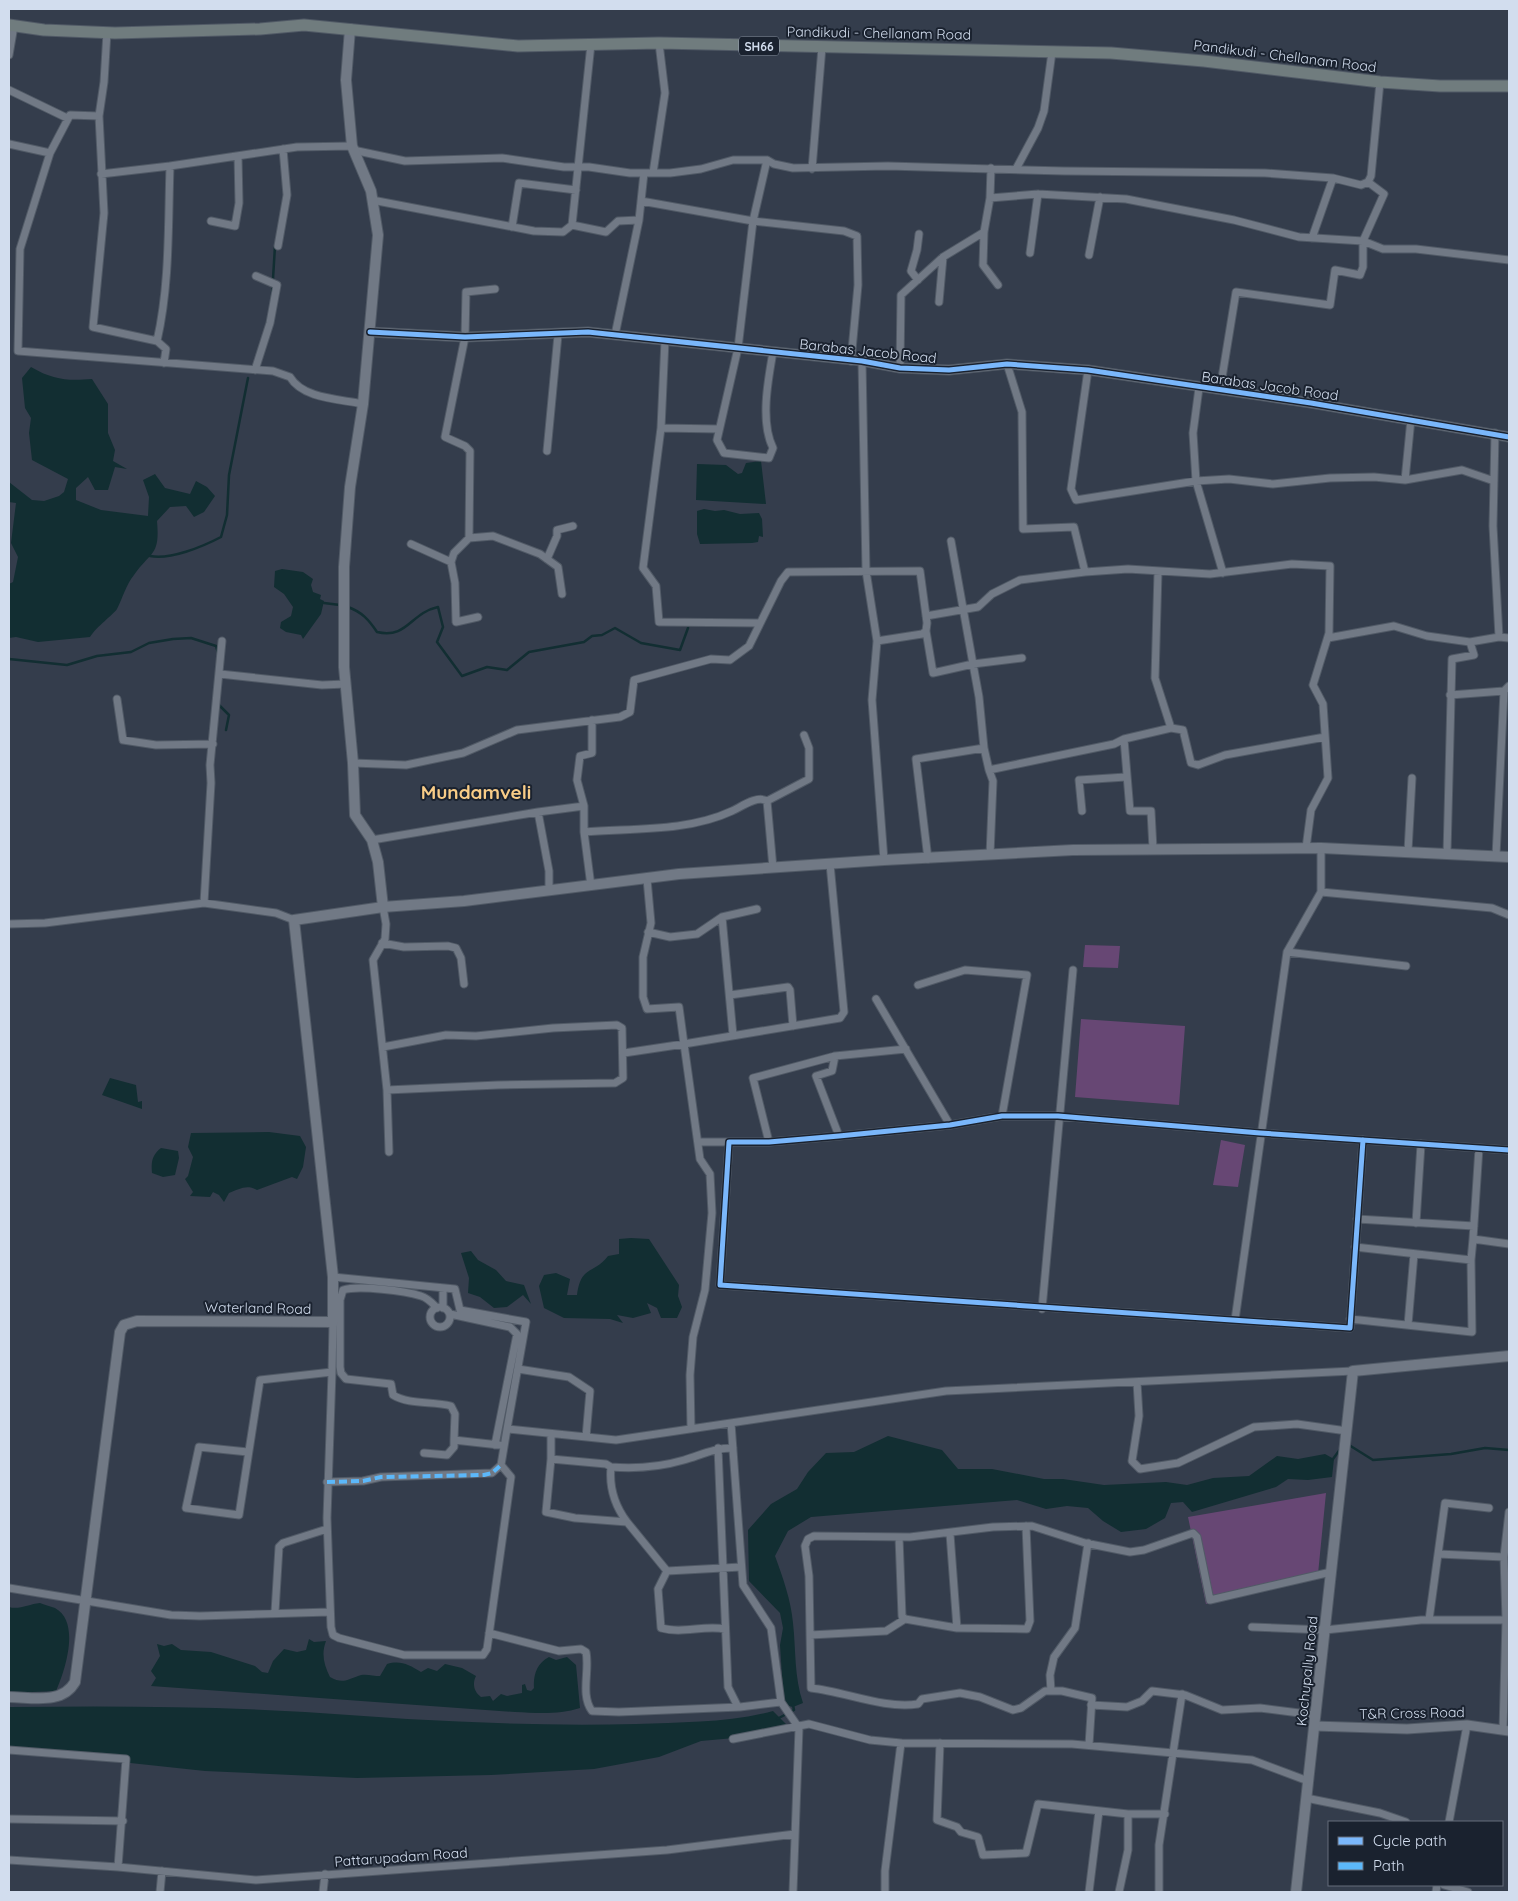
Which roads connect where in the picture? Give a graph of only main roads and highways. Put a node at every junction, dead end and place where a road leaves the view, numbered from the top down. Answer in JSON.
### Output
{"nodes":[{"id":1,"x":12,"y":26,"type":"edge"},
{"id":2,"x":350,"y":29,"type":"junction"},
{"id":3,"x":1509,"y":86,"type":"edge"},
{"id":4,"x":1509,"y":857,"type":"edge"},
{"id":5,"x":382,"y":906,"type":"junction"},
{"id":6,"x":1509,"y":1356,"type":"edge"},
{"id":7,"x":9,"y":1697,"type":"edge"},
{"id":8,"x":1296,"y":1892,"type":"edge"}],
"edges":[{"from":1,"to":2,"type":"main road","name":"Pandikudi - Chellanam Road","number":"SH66"},
{"from":2,"to":3,"type":"main road","name":"Pandikudi - Chellanam Road","number":"SH66"},
{"from":2,"to":5,"type":"main road"},
{"from":4,"to":5,"type":"main road"},
{"from":5,"to":7,"type":"main road","name":"Waterland Road"},
{"from":6,"to":8,"type":"main road","name":"Kochupally Road"}]}
